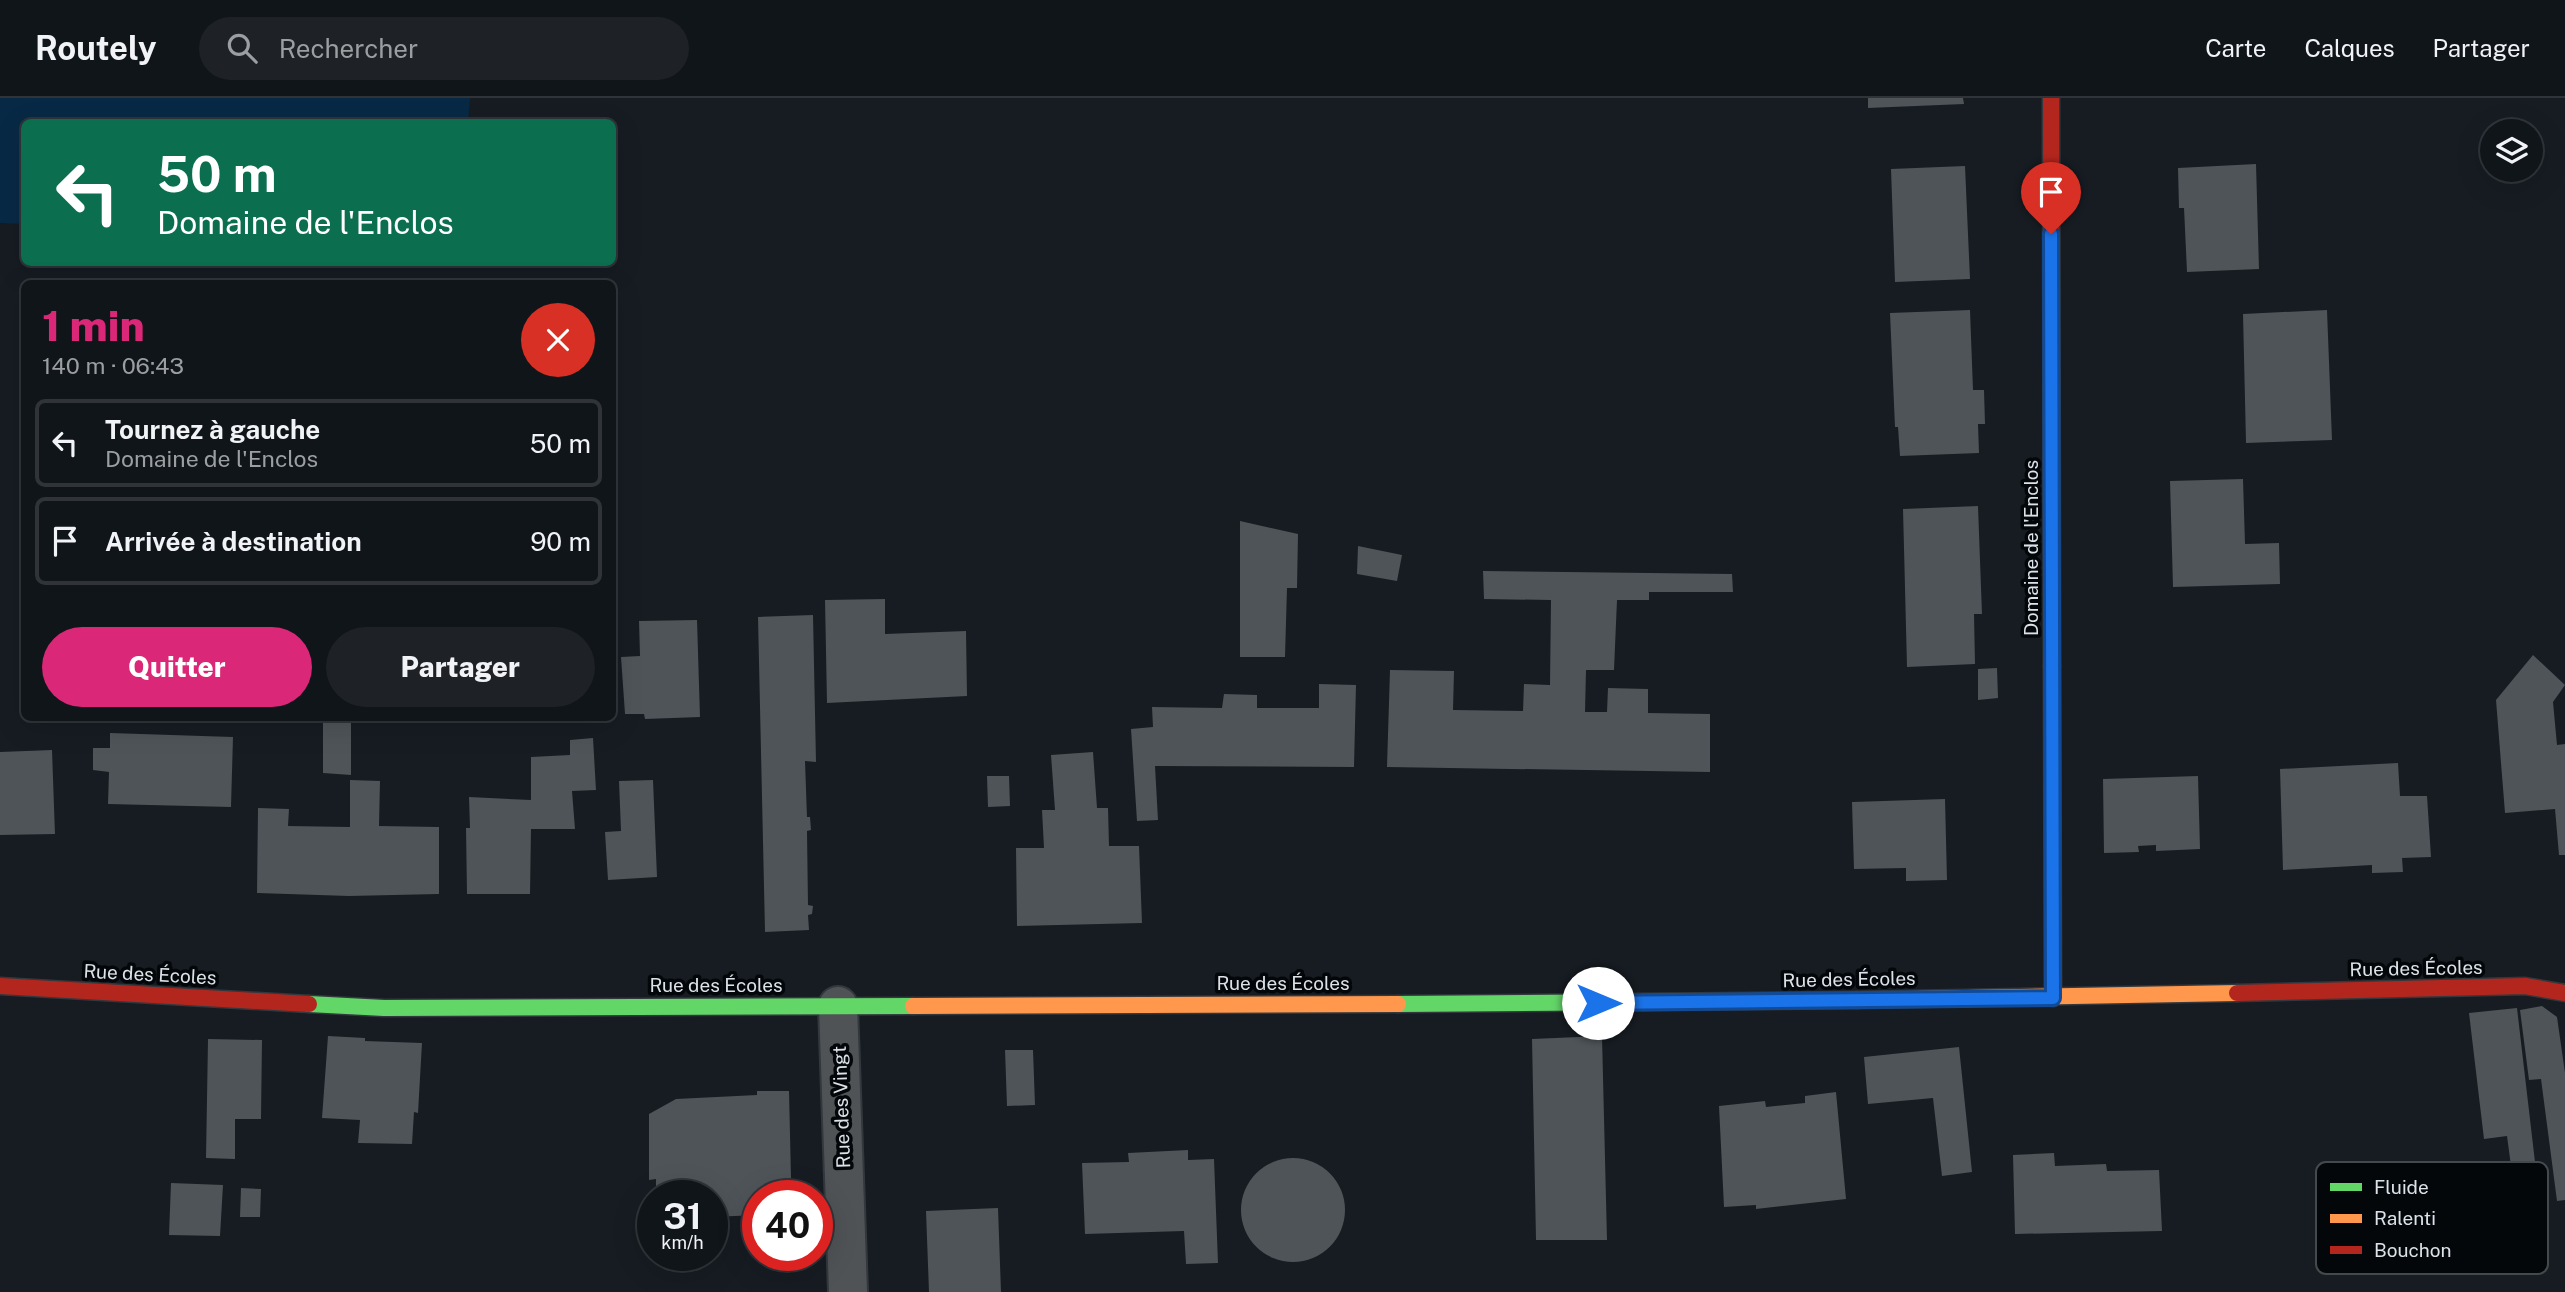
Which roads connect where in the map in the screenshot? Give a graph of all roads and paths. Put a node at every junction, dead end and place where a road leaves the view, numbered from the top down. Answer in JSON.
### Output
{"nodes":[{"id":1,"x":2051,"y":98,"type":"edge"},
{"id":2,"x":0,"y":986,"type":"edge"},
{"id":3,"x":2565,"y":993,"type":"edge"},
{"id":4,"x":2053,"y":998,"type":"junction"},
{"id":5,"x":838,"y":1006,"type":"junction"},
{"id":6,"x":848,"y":1292,"type":"edge"}],
"edges":[{"from":1,"to":4,"type":"street","name":"Domaine de l'Enclos"},
{"from":2,"to":5,"type":"street","name":"Rue des Écoles"},
{"from":3,"to":4,"type":"street","name":"Rue des Écoles"},
{"from":4,"to":5,"type":"street","name":"Rue des Écoles"},
{"from":5,"to":6,"type":"street","name":"Rue des Vingt"}]}
